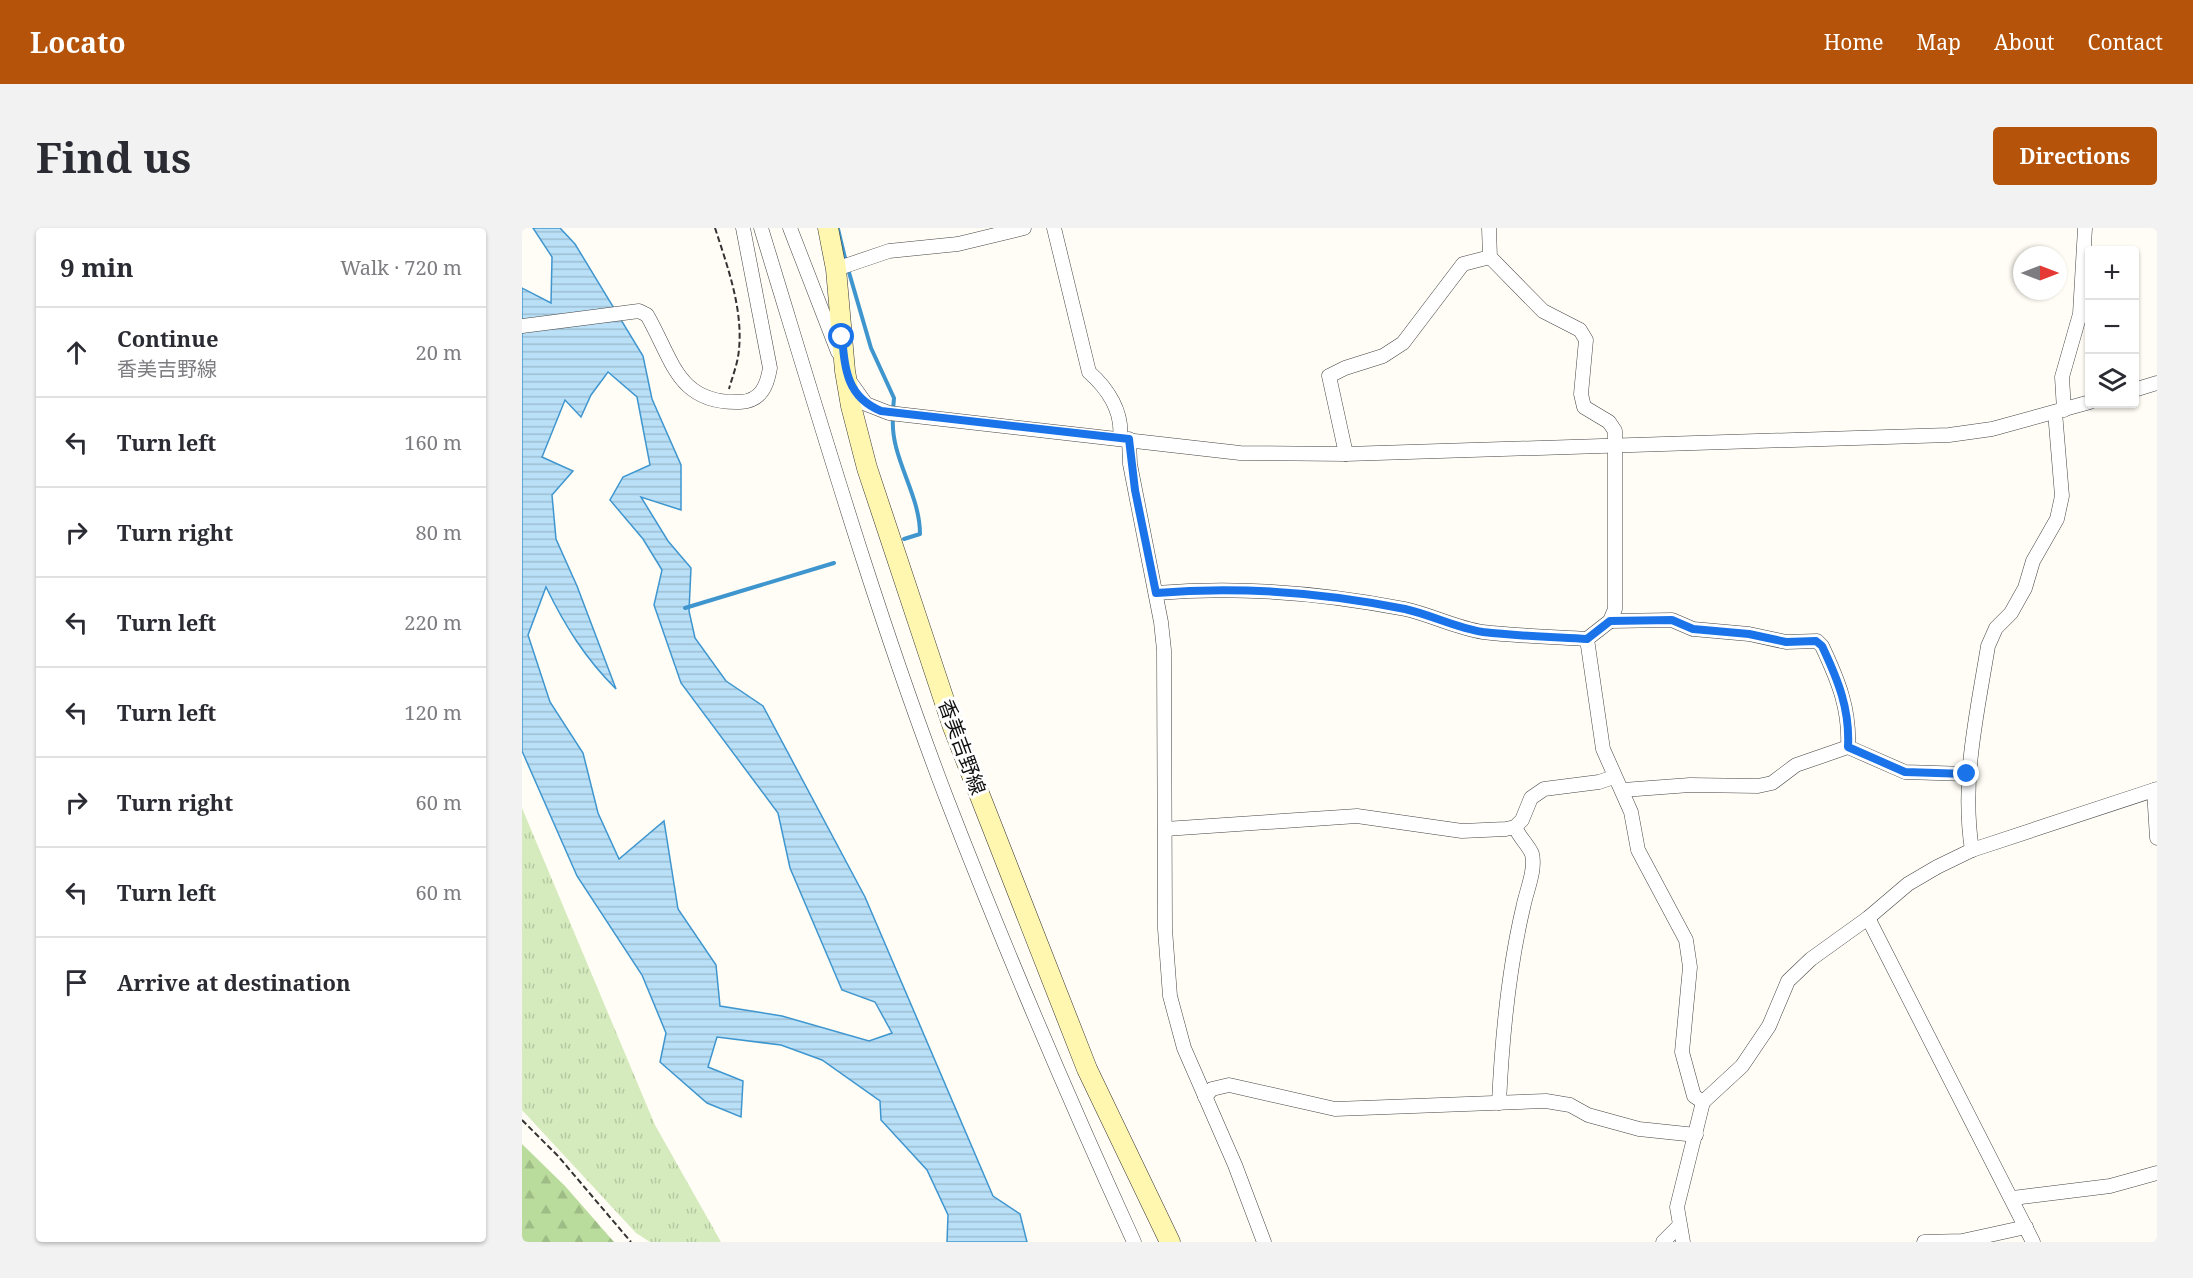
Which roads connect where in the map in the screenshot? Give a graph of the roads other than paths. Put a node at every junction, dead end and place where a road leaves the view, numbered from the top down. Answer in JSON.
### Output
{"nodes":[{"id":1,"x":743,"y":228,"type":"edge"},
{"id":2,"x":761,"y":228,"type":"edge"},
{"id":3,"x":790,"y":228,"type":"edge"},
{"id":4,"x":828,"y":228,"type":"edge"},
{"id":5,"x":1024,"y":228,"type":"edge"},
{"id":6,"x":1054,"y":228,"type":"edge"},
{"id":7,"x":1489,"y":228,"type":"edge"},
{"id":8,"x":2085,"y":228,"type":"edge"},
{"id":9,"x":1490,"y":257,"type":"junction"},
{"id":10,"x":844,"y":267,"type":"junction"},
{"id":11,"x":522,"y":326,"type":"edge"},
{"id":12,"x":845,"y":371,"type":"junction"},
{"id":13,"x":2157,"y":383,"type":"edge"},
{"id":14,"x":2139,"y":388,"type":"edge"},
{"id":15,"x":2085,"y":404,"type":"edge"},
{"id":16,"x":2060,"y":411,"type":"junction"},
{"id":17,"x":1124,"y":439,"type":"junction"},
{"id":18,"x":1616,"y":445,"type":"junction"},
{"id":19,"x":1346,"y":454,"type":"junction"},
{"id":20,"x":1156,"y":593,"type":"junction"},
{"id":21,"x":1610,"y":621,"type":"junction"},
{"id":22,"x":1587,"y":639,"type":"junction"},
{"id":23,"x":1848,"y":747,"type":"junction"},
{"id":24,"x":1967,"y":774,"type":"junction"},
{"id":25,"x":1614,"y":777,"type":"junction"},
{"id":26,"x":2155,"y":789,"type":"edge"},
{"id":27,"x":1623,"y":790,"type":"junction"},
{"id":28,"x":1515,"y":827,"type":"junction"},
{"id":29,"x":1165,"y":829,"type":"junction"},
{"id":30,"x":2157,"y":838,"type":"edge"},
{"id":31,"x":1972,"y":850,"type":"junction"},
{"id":32,"x":1868,"y":918,"type":"junction"},
{"id":33,"x":1205,"y":1098,"type":"junction"},
{"id":34,"x":1703,"y":1102,"type":"junction"},
{"id":35,"x":1499,"y":1103,"type":"junction"},
{"id":36,"x":1696,"y":1135,"type":"junction"},
{"id":37,"x":2157,"y":1173,"type":"edge"},
{"id":38,"x":2013,"y":1198,"type":"junction"},
{"id":39,"x":1678,"y":1227,"type":"junction"},
{"id":40,"x":2026,"y":1227,"type":"junction"},
{"id":41,"x":1134,"y":1242,"type":"edge"},
{"id":42,"x":1170,"y":1242,"type":"edge"},
{"id":43,"x":1264,"y":1242,"type":"edge"},
{"id":44,"x":1663,"y":1242,"type":"edge"},
{"id":45,"x":1683,"y":1242,"type":"edge"},
{"id":46,"x":1924,"y":1242,"type":"edge"},
{"id":47,"x":2033,"y":1242,"type":"edge"}],
"edges":[{"from":1,"to":11,"type":"street"},
{"from":2,"to":41,"type":"street"},
{"from":3,"to":12,"type":"street"},
{"from":4,"to":10,"type":"main road","name":"香美吉野線"},
{"from":5,"to":10,"type":"street"},
{"from":6,"to":17,"type":"street"},
{"from":7,"to":9,"type":"street"},
{"from":8,"to":16,"type":"street"},
{"from":9,"to":18,"type":"street"},
{"from":9,"to":19,"type":"street"},
{"from":10,"to":12,"type":"main road","name":"香美吉野線"},
{"from":12,"to":17,"type":"street"},
{"from":12,"to":42,"type":"main road","name":"香美吉野線"},
{"from":13,"to":14,"type":"street"},
{"from":15,"to":16,"type":"street"},
{"from":16,"to":18,"type":"street"},
{"from":16,"to":24,"type":"street"},
{"from":17,"to":19,"type":"street"},
{"from":17,"to":20,"type":"street"},
{"from":18,"to":19,"type":"street"},
{"from":18,"to":21,"type":"street"},
{"from":20,"to":22,"type":"street"},
{"from":20,"to":29,"type":"street"},
{"from":21,"to":22,"type":"street"},
{"from":21,"to":23,"type":"street"},
{"from":22,"to":25,"type":"street"},
{"from":23,"to":24,"type":"street"},
{"from":23,"to":27,"type":"street"},
{"from":24,"to":31,"type":"street"},
{"from":25,"to":27,"type":"street"},
{"from":25,"to":28,"type":"street"},
{"from":26,"to":30,"type":"street"},
{"from":26,"to":31,"type":"street"},
{"from":27,"to":34,"type":"street"},
{"from":28,"to":29,"type":"street"},
{"from":28,"to":35,"type":"street"},
{"from":29,"to":33,"type":"street"},
{"from":31,"to":32,"type":"street"},
{"from":32,"to":34,"type":"street"},
{"from":32,"to":38,"type":"street"},
{"from":33,"to":35,"type":"street"},
{"from":33,"to":43,"type":"street"},
{"from":34,"to":36,"type":"street"},
{"from":35,"to":36,"type":"street"},
{"from":36,"to":39,"type":"street"},
{"from":37,"to":38,"type":"street"},
{"from":38,"to":40,"type":"street"},
{"from":39,"to":44,"type":"street"},
{"from":39,"to":45,"type":"street"},
{"from":40,"to":46,"type":"street"},
{"from":40,"to":47,"type":"street"}]}
